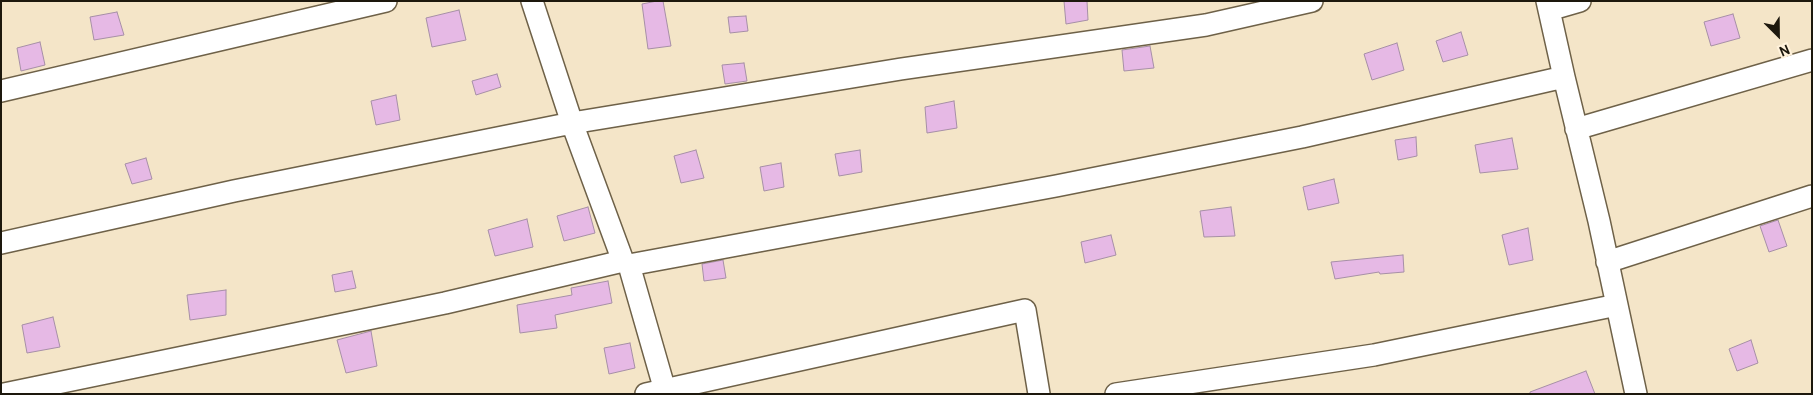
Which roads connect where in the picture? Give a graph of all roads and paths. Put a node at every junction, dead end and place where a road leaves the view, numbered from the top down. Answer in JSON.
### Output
{"nodes":[{"id":1,"x":386,"y":1,"type":"edge"},
{"id":2,"x":532,"y":1,"type":"edge"},
{"id":3,"x":1312,"y":1,"type":"edge"},
{"id":4,"x":1580,"y":1,"type":"edge"},
{"id":5,"x":1548,"y":5,"type":"edge"},
{"id":6,"x":1812,"y":60,"type":"edge"},
{"id":7,"x":1564,"y":77,"type":"junction"},
{"id":8,"x":1,"y":91,"type":"edge"},
{"id":9,"x":572,"y":123,"type":"junction"},
{"id":10,"x":1576,"y":130,"type":"junction"},
{"id":11,"x":1812,"y":196,"type":"edge"},
{"id":12,"x":1,"y":242,"type":"edge"},
{"id":13,"x":1607,"y":262,"type":"junction"},
{"id":14,"x":626,"y":263,"type":"junction"},
{"id":15,"x":1617,"y":305,"type":"junction"},
{"id":16,"x":659,"y":393,"type":"edge"},
{"id":17,"x":4,"y":394,"type":"edge"},
{"id":18,"x":1039,"y":394,"type":"edge"},
{"id":19,"x":1116,"y":394,"type":"edge"},
{"id":20,"x":1636,"y":394,"type":"edge"}],
"edges":[{"from":1,"to":8,"type":"street"},
{"from":2,"to":9,"type":"street"},
{"from":3,"to":9,"type":"street"},
{"from":4,"to":5,"type":"street"},
{"from":5,"to":7,"type":"street"},
{"from":6,"to":10,"type":"street"},
{"from":7,"to":10,"type":"street"},
{"from":7,"to":14,"type":"street"},
{"from":9,"to":12,"type":"street"},
{"from":9,"to":14,"type":"street"},
{"from":10,"to":13,"type":"street"},
{"from":11,"to":13,"type":"street"},
{"from":13,"to":15,"type":"street"},
{"from":14,"to":16,"type":"street"},
{"from":14,"to":17,"type":"street"},
{"from":15,"to":19,"type":"street"},
{"from":15,"to":20,"type":"street"},
{"from":16,"to":18,"type":"street"}]}
